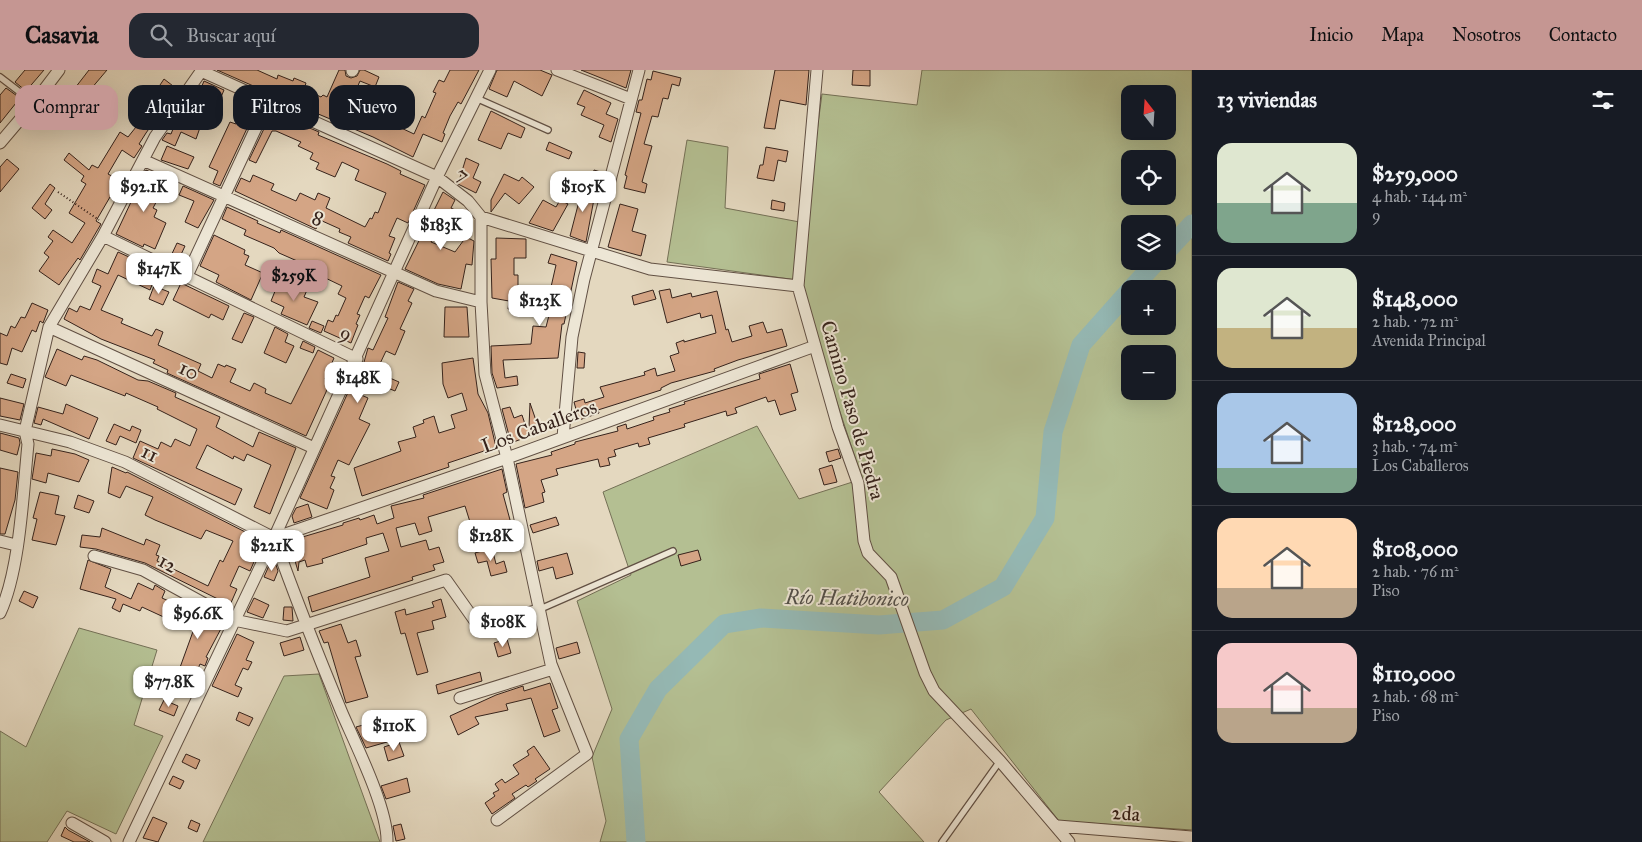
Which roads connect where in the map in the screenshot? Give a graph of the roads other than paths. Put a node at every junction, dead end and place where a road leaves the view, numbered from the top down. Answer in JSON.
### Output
{"nodes":[{"id":1,"x":58,"y":70,"type":"edge"},
{"id":2,"x":490,"y":70,"type":"edge"},
{"id":3,"x":557,"y":70,"type":"edge"},
{"id":4,"x":639,"y":70,"type":"edge"},
{"id":5,"x":817,"y":70,"type":"edge"},
{"id":6,"x":202,"y":71,"type":"edge"},
{"id":7,"x":0,"y":77,"type":"edge"},
{"id":8,"x":47,"y":85,"type":"edge"},
{"id":9,"x":233,"y":86,"type":"edge"},
{"id":10,"x":15,"y":88,"type":"edge"},
{"id":11,"x":476,"y":98,"type":"junction"},
{"id":12,"x":631,"y":99,"type":"junction"},
{"id":13,"x":15,"y":125,"type":"edge"},
{"id":14,"x":319,"y":125,"type":"edge"},
{"id":15,"x":255,"y":130,"type":"edge"},
{"id":16,"x":548,"y":130,"type":"dead end"},
{"id":17,"x":0,"y":143,"type":"edge"},
{"id":18,"x":143,"y":160,"type":"junction"},
{"id":19,"x":437,"y":177,"type":"junction"},
{"id":20,"x":225,"y":196,"type":"junction"},
{"id":21,"x":481,"y":217,"type":"junction"},
{"id":22,"x":105,"y":231,"type":"junction"},
{"id":23,"x":592,"y":251,"type":"junction"},
{"id":24,"x":395,"y":273,"type":"junction"},
{"id":25,"x":186,"y":278,"type":"junction"},
{"id":26,"x":798,"y":286,"type":"junction"},
{"id":27,"x":481,"y":302,"type":"junction"},
{"id":28,"x":49,"y":326,"type":"junction"},
{"id":29,"x":815,"y":346,"type":"junction"},
{"id":30,"x":357,"y":359,"type":"junction"},
{"id":31,"x":0,"y":425,"type":"edge"},
{"id":32,"x":24,"y":430,"type":"junction"},
{"id":33,"x":563,"y":437,"type":"junction"},
{"id":34,"x":314,"y":448,"type":"junction"},
{"id":35,"x":508,"y":458,"type":"junction"},
{"id":36,"x":274,"y":538,"type":"junction"},
{"id":37,"x":0,"y":542,"type":"edge"},
{"id":38,"x":16,"y":545,"type":"junction"},
{"id":39,"x":673,"y":551,"type":"dead end"},
{"id":40,"x":94,"y":556,"type":"dead end"},
{"id":41,"x":538,"y":610,"type":"junction"},
{"id":42,"x":0,"y":614,"type":"edge"},
{"id":43,"x":234,"y":620,"type":"junction"},
{"id":44,"x":306,"y":625,"type":"junction"},
{"id":45,"x":553,"y":669,"type":"junction"},
{"id":46,"x":460,"y":698,"type":"dead end"},
{"id":47,"x":1000,"y":761,"type":"junction"},
{"id":48,"x":497,"y":820,"type":"dead end"},
{"id":49,"x":72,"y":823,"type":"dead end"},
{"id":50,"x":1058,"y":826,"type":"junction"},
{"id":51,"x":1192,"y":837,"type":"edge"},
{"id":52,"x":102,"y":841,"type":"edge"},
{"id":53,"x":129,"y":842,"type":"edge"},
{"id":54,"x":388,"y":842,"type":"edge"},
{"id":55,"x":942,"y":842,"type":"edge"},
{"id":56,"x":1069,"y":842,"type":"edge"}],
"edges":[{"from":1,"to":8,"type":"street"},
{"from":2,"to":11,"type":"street"},
{"from":3,"to":12,"type":"street"},
{"from":4,"to":12,"type":"street"},
{"from":5,"to":26,"type":"street","name":"Camino Paso de Piedra"},
{"from":6,"to":9,"type":"street","name":"7"},
{"from":6,"to":18,"type":"street"},
{"from":7,"to":10,"type":"lane"},
{"from":11,"to":16,"type":"lane"},
{"from":11,"to":19,"type":"street"},
{"from":12,"to":23,"type":"street"},
{"from":13,"to":17,"type":"street"},
{"from":14,"to":19,"type":"street","name":"7"},
{"from":15,"to":20,"type":"street"},
{"from":18,"to":20,"type":"street","name":"8"},
{"from":18,"to":22,"type":"street"},
{"from":19,"to":21,"type":"street","name":"7"},
{"from":19,"to":24,"type":"street"},
{"from":20,"to":24,"type":"street","name":"8"},
{"from":20,"to":25,"type":"street"},
{"from":21,"to":23,"type":"street"},
{"from":21,"to":27,"type":"street"},
{"from":22,"to":25,"type":"street","name":"9"},
{"from":22,"to":28,"type":"street"},
{"from":23,"to":26,"type":"street"},
{"from":23,"to":33,"type":"street"},
{"from":24,"to":27,"type":"street","name":"8"},
{"from":24,"to":30,"type":"street"},
{"from":25,"to":30,"type":"street","name":"9"},
{"from":26,"to":29,"type":"street","name":"Camino Paso de Piedra"},
{"from":27,"to":35,"type":"street"},
{"from":28,"to":32,"type":"street"},
{"from":28,"to":34,"type":"street","name":"10"},
{"from":29,"to":33,"type":"street","name":"Los Caballeros"},
{"from":29,"to":47,"type":"street","name":"Camino Paso de Piedra"},
{"from":30,"to":34,"type":"street"},
{"from":31,"to":32,"type":"street","name":"11"},
{"from":32,"to":36,"type":"street","name":"11"},
{"from":32,"to":38,"type":"street"},
{"from":33,"to":35,"type":"street","name":"Los Caballeros"},
{"from":34,"to":36,"type":"street"},
{"from":35,"to":36,"type":"street","name":"Los Caballeros"},
{"from":35,"to":41,"type":"street"},
{"from":36,"to":43,"type":"street"},
{"from":36,"to":44,"type":"street"},
{"from":37,"to":38,"type":"street"},
{"from":38,"to":42,"type":"street"},
{"from":39,"to":41,"type":"lane"},
{"from":40,"to":43,"type":"street","name":"12"},
{"from":41,"to":44,"type":"street","name":"12"},
{"from":41,"to":45,"type":"street"},
{"from":43,"to":44,"type":"street","name":"12"},
{"from":43,"to":53,"type":"street"},
{"from":44,"to":54,"type":"street"},
{"from":45,"to":46,"type":"street"},
{"from":45,"to":48,"type":"street"},
{"from":47,"to":50,"type":"street","name":"Camino Paso de Piedra"},
{"from":47,"to":55,"type":"lane"},
{"from":49,"to":52,"type":"street"},
{"from":50,"to":51,"type":"street","name":"2da"},
{"from":50,"to":56,"type":"street","name":"Camino Paso de Piedra"}]}
